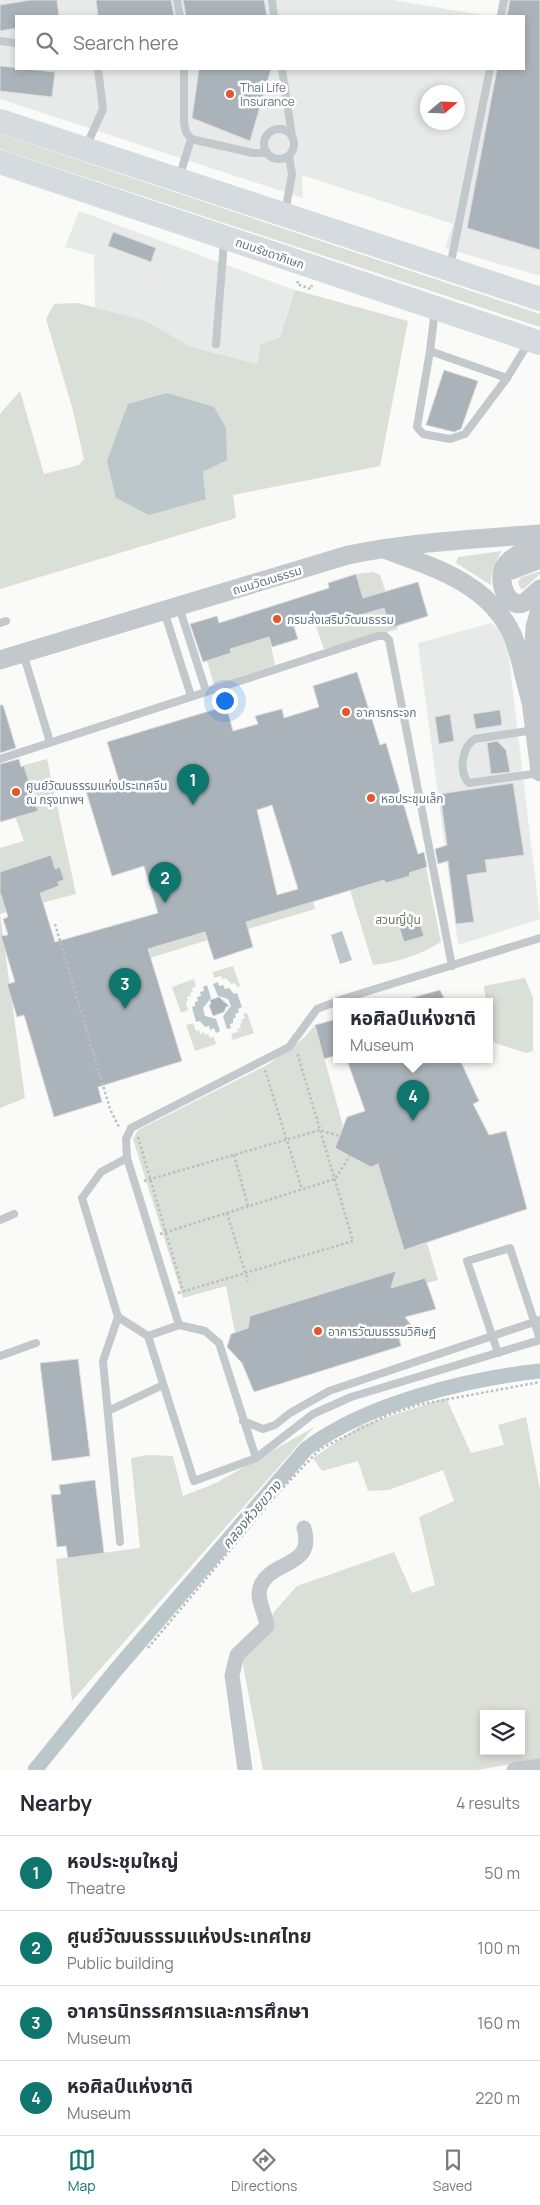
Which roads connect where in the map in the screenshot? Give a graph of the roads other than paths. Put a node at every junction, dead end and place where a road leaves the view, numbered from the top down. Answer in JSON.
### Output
{"nodes":[{"id":1,"x":177,"y":0,"type":"edge"},
{"id":2,"x":272,"y":0,"type":"edge"},
{"id":3,"x":504,"y":0,"type":"edge"},
{"id":4,"x":180,"y":15,"type":"edge"},
{"id":5,"x":274,"y":15,"type":"edge"},
{"id":6,"x":501,"y":15,"type":"edge"},
{"id":7,"x":0,"y":42,"type":"edge"},
{"id":8,"x":15,"y":43,"type":"edge"},
{"id":9,"x":98,"y":70,"type":"edge"},
{"id":10,"x":184,"y":70,"type":"edge"},
{"id":11,"x":282,"y":70,"type":"edge"},
{"id":12,"x":490,"y":70,"type":"edge"},
{"id":13,"x":0,"y":121,"type":"edge"},
{"id":14,"x":293,"y":138,"type":"junction"},
{"id":15,"x":191,"y":139,"type":"junction"},
{"id":16,"x":85,"y":149,"type":"junction"},
{"id":17,"x":267,"y":153,"type":"junction"},
{"id":18,"x":289,"y":156,"type":"junction"},
{"id":19,"x":0,"y":162,"type":"edge"},
{"id":20,"x":178,"y":179,"type":"junction"},
{"id":21,"x":284,"y":214,"type":"junction"},
{"id":22,"x":225,"y":238,"type":"junction"},
{"id":23,"x":449,"y":269,"type":"junction"},
{"id":24,"x":540,"y":299,"type":"edge"},
{"id":25,"x":435,"y":309,"type":"junction"},
{"id":26,"x":535,"y":342,"type":"edge"},
{"id":27,"x":216,"y":344,"type":"dead end"},
{"id":28,"x":430,"y":350,"type":"junction"},
{"id":29,"x":507,"y":378,"type":"junction"},
{"id":30,"x":540,"y":534,"type":"edge"},
{"id":31,"x":540,"y":545,"type":"edge"},
{"id":32,"x":380,"y":548,"type":"junction"},
{"id":33,"x":540,"y":559,"type":"edge"},
{"id":34,"x":503,"y":588,"type":"junction"},
{"id":35,"x":540,"y":589,"type":"edge"},
{"id":36,"x":171,"y":609,"type":"junction"},
{"id":37,"x":540,"y":610,"type":"edge"},
{"id":38,"x":23,"y":654,"type":"junction"},
{"id":39,"x":0,"y":660,"type":"edge"},
{"id":40,"x":536,"y":673,"type":"edge"},
{"id":41,"x":206,"y":691,"type":"junction"},
{"id":42,"x":191,"y":696,"type":"junction"},
{"id":43,"x":530,"y":701,"type":"junction"},
{"id":44,"x":534,"y":730,"type":"junction"},
{"id":45,"x":50,"y":742,"type":"junction"},
{"id":46,"x":0,"y":759,"type":"edge"},
{"id":47,"x":540,"y":773,"type":"edge"},
{"id":48,"x":540,"y":938,"type":"edge"},
{"id":49,"x":452,"y":966,"type":"junction"},
{"id":50,"x":346,"y":998,"type":"edge"},
{"id":51,"x":333,"y":1003,"type":"edge"},
{"id":52,"x":127,"y":1158,"type":"junction"},
{"id":53,"x":14,"y":1214,"type":"dead end"},
{"id":54,"x":0,"y":1220,"type":"edge"},
{"id":55,"x":118,"y":1317,"type":"junction"},
{"id":56,"x":537,"y":1321,"type":"edge"},
{"id":57,"x":179,"y":1325,"type":"junction"},
{"id":58,"x":148,"y":1336,"type":"junction"},
{"id":59,"x":493,"y":1336,"type":"junction"},
{"id":60,"x":540,"y":1339,"type":"edge"},
{"id":61,"x":36,"y":1343,"type":"dead end"},
{"id":62,"x":498,"y":1352,"type":"junction"},
{"id":63,"x":0,"y":1356,"type":"edge"},
{"id":64,"x":163,"y":1385,"type":"junction"},
{"id":65,"x":108,"y":1411,"type":"junction"},
{"id":66,"x":243,"y":1421,"type":"junction"},
{"id":67,"x":256,"y":1458,"type":"junction"},
{"id":68,"x":304,"y":1528,"type":"dead end"},
{"id":69,"x":120,"y":1542,"type":"dead end"},
{"id":70,"x":540,"y":1766,"type":"edge"},
{"id":71,"x":245,"y":1770,"type":"edge"},
{"id":72,"x":514,"y":1770,"type":"edge"}],
"edges":[{"from":1,"to":4,"type":"lane"},
{"from":2,"to":5,"type":"lane"},
{"from":3,"to":6,"type":"lane"},
{"from":7,"to":8,"type":"lane"},
{"from":9,"to":16,"type":"lane"},
{"from":10,"to":15,"type":"lane"},
{"from":11,"to":14,"type":"lane"},
{"from":12,"to":23,"type":"lane"},
{"from":13,"to":16,"type":"main road"},
{"from":14,"to":17,"type":"lane"},
{"from":14,"to":18,"type":"lane"},
{"from":15,"to":17,"type":"lane"},
{"from":15,"to":20,"type":"lane"},
{"from":16,"to":20,"type":"main road"},
{"from":17,"to":18,"type":"lane"},
{"from":18,"to":21,"type":"lane"},
{"from":19,"to":22,"type":"main road","name":"ถนนรัชดาภิเษก"},
{"from":20,"to":21,"type":"main road"},
{"from":21,"to":23,"type":"main road"},
{"from":22,"to":25,"type":"main road","name":"ถนนรัชดาภิเษก"},
{"from":22,"to":27,"type":"lane"},
{"from":23,"to":24,"type":"main road"},
{"from":25,"to":26,"type":"main road","name":"ถนนรัชดาภิเษก"},
{"from":25,"to":28,"type":"lane"},
{"from":26,"to":29,"type":"lane"},
{"from":28,"to":29,"type":"lane"},
{"from":28,"to":29,"type":"lane"},
{"from":30,"to":32,"type":"street","name":"ถนนวัฒนธรรม"},
{"from":31,"to":34,"type":"street"},
{"from":32,"to":36,"type":"street","name":"ถนนวัฒนธรรม"},
{"from":32,"to":43,"type":"street"},
{"from":33,"to":34,"type":"street"},
{"from":34,"to":35,"type":"street"},
{"from":36,"to":38,"type":"street","name":"ถนนวัฒนธรรม"},
{"from":36,"to":41,"type":"lane"},
{"from":36,"to":42,"type":"lane"},
{"from":37,"to":40,"type":"street"},
{"from":38,"to":39,"type":"street","name":"ถนนวัฒนธรรม"},
{"from":38,"to":45,"type":"lane"},
{"from":40,"to":43,"type":"street"},
{"from":41,"to":42,"type":"lane"},
{"from":41,"to":49,"type":"lane"},
{"from":42,"to":45,"type":"lane"},
{"from":43,"to":44,"type":"street"},
{"from":44,"to":47,"type":"street"},
{"from":44,"to":47,"type":"lane"},
{"from":45,"to":46,"type":"lane"},
{"from":48,"to":49,"type":"lane"},
{"from":49,"to":50,"type":"lane"},
{"from":51,"to":52,"type":"lane"},
{"from":52,"to":55,"type":"lane"},
{"from":52,"to":57,"type":"lane"},
{"from":53,"to":54,"type":"lane"},
{"from":55,"to":58,"type":"lane"},
{"from":55,"to":65,"type":"lane"},
{"from":56,"to":59,"type":"lane"},
{"from":56,"to":59,"type":"lane"},
{"from":56,"to":60,"type":"lane"},
{"from":57,"to":58,"type":"lane"},
{"from":57,"to":66,"type":"lane"},
{"from":58,"to":64,"type":"lane"},
{"from":59,"to":62,"type":"lane"},
{"from":59,"to":66,"type":"lane"},
{"from":60,"to":62,"type":"lane"},
{"from":61,"to":63,"type":"lane"},
{"from":62,"to":67,"type":"lane"},
{"from":64,"to":65,"type":"lane"},
{"from":64,"to":67,"type":"lane"},
{"from":65,"to":69,"type":"lane"},
{"from":66,"to":67,"type":"lane"},
{"from":68,"to":71,"type":"street"},
{"from":70,"to":72,"type":"street"}]}
